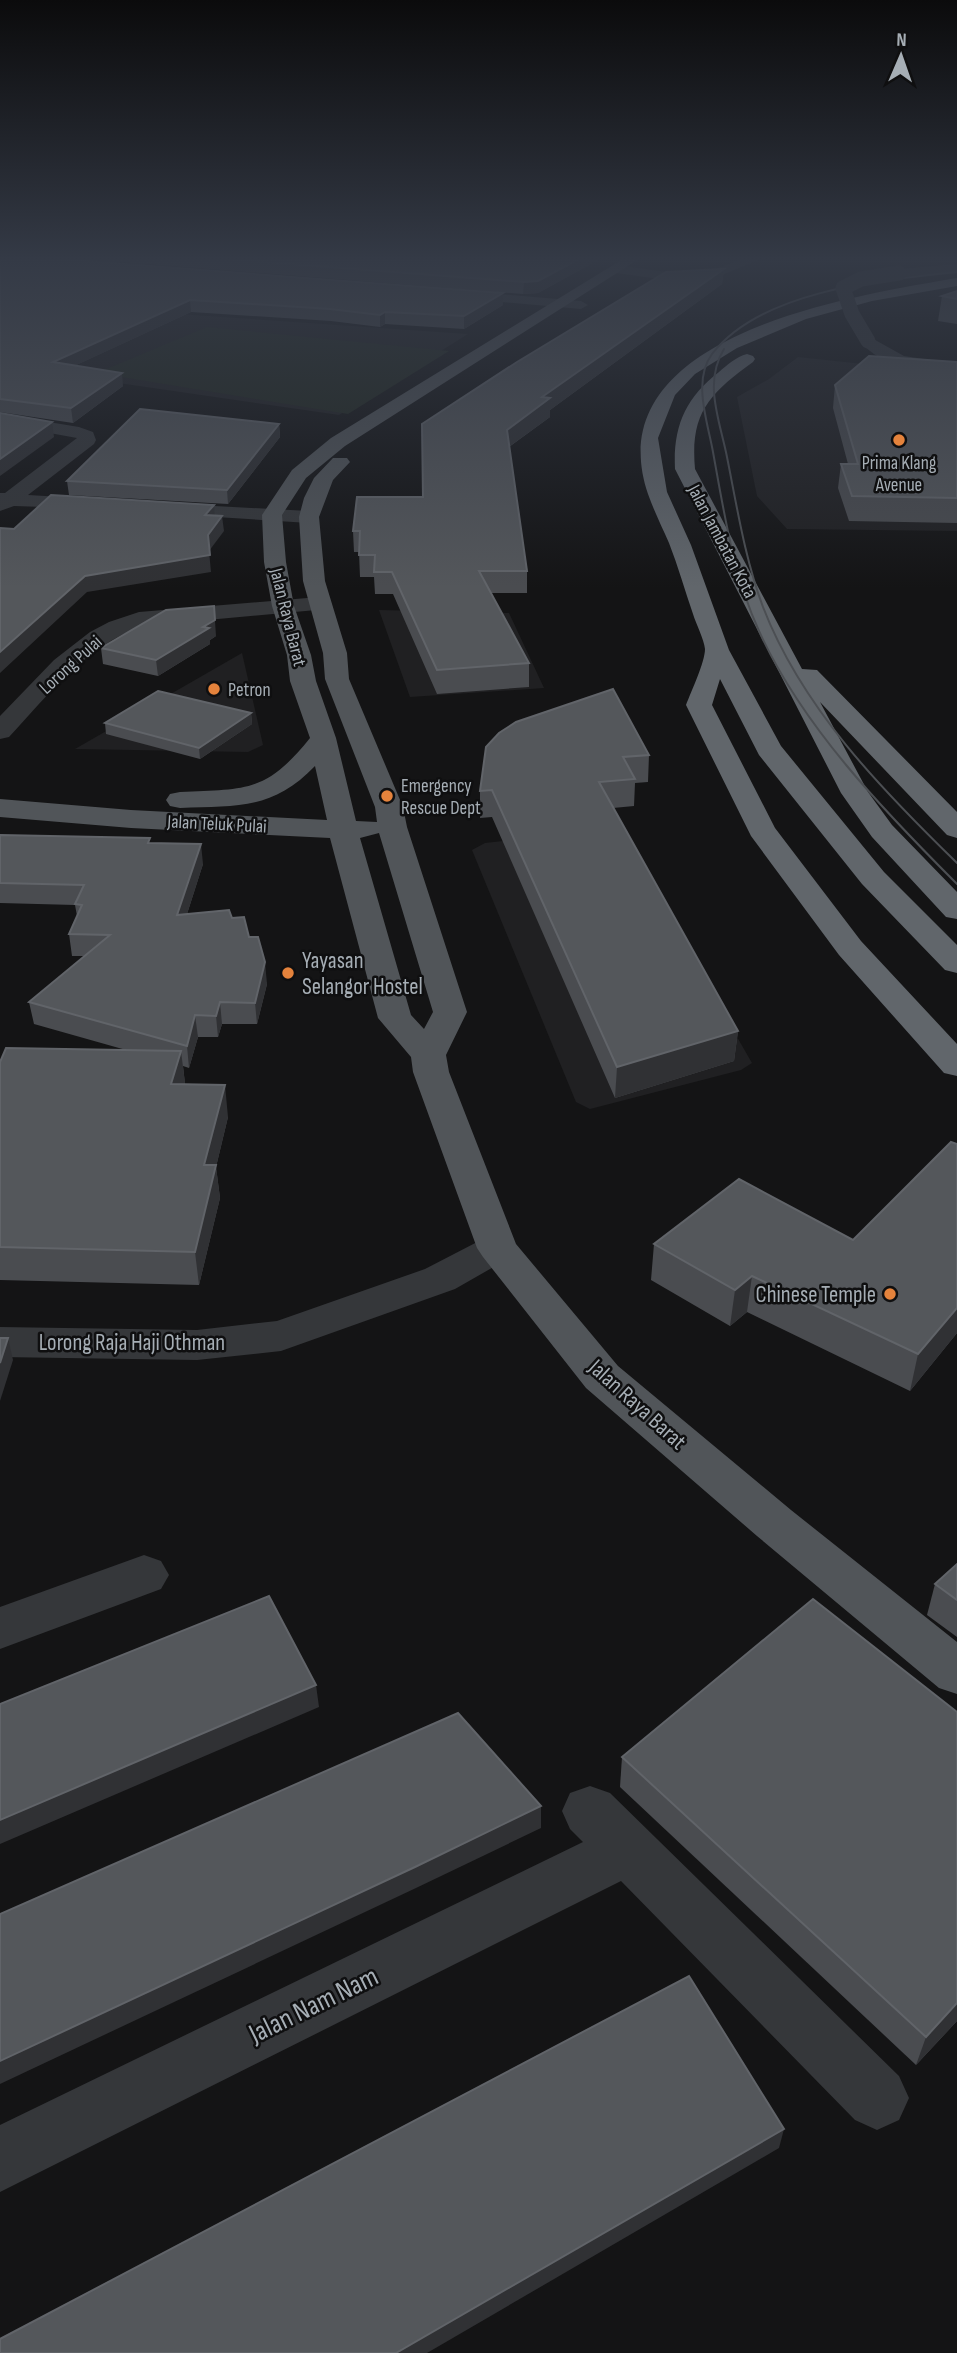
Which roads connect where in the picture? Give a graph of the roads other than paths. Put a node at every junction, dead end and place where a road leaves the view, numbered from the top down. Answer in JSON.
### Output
{"nodes":[{"id":1,"x":461,"y":369,"type":"edge"},
{"id":2,"x":483,"y":369,"type":"edge"},
{"id":3,"x":691,"y":369,"type":"edge"},
{"id":4,"x":733,"y":369,"type":"edge"},
{"id":5,"x":0,"y":419,"type":"edge"},
{"id":6,"x":3,"y":502,"type":"edge"},
{"id":7,"x":272,"y":515,"type":"junction"},
{"id":8,"x":309,"y":517,"type":"junction"},
{"id":9,"x":319,"y":604,"type":"junction"},
{"id":10,"x":283,"y":606,"type":"junction"},
{"id":11,"x":778,"y":643,"type":"junction"},
{"id":12,"x":717,"y":650,"type":"junction"},
{"id":13,"x":0,"y":731,"type":"edge"},
{"id":14,"x":323,"y":738,"type":"junction"},
{"id":15,"x":139,"y":802,"type":"junction"},
{"id":16,"x":0,"y":808,"type":"edge"},
{"id":17,"x":43,"y":810,"type":"junction"},
{"id":18,"x":390,"y":817,"type":"junction"},
{"id":19,"x":342,"y":819,"type":"junction"},
{"id":20,"x":957,"y":829,"type":"edge"},
{"id":21,"x":957,"y":911,"type":"edge"},
{"id":22,"x":955,"y":961,"type":"edge"},
{"id":23,"x":428,"y":1055,"type":"junction"},
{"id":24,"x":957,"y":1065,"type":"edge"},
{"id":25,"x":497,"y":1248,"type":"junction"},
{"id":26,"x":0,"y":1342,"type":"edge"},
{"id":27,"x":144,"y":1575,"type":"dead end"},
{"id":28,"x":0,"y":1628,"type":"edge"},
{"id":29,"x":957,"y":1672,"type":"edge"},
{"id":30,"x":877,"y":2098,"type":"dead end"},
{"id":31,"x":0,"y":2159,"type":"edge"}],
"edges":[{"from":1,"to":7,"type":"main road","name":"Jalan Raya Barat"},
{"from":2,"to":8,"type":"main road","name":"Jalan Raya Barat"},
{"from":3,"to":12,"type":"highway","name":"Jalan Jambatan Kota"},
{"from":4,"to":11,"type":"highway","name":"Jalan Jambatan Kota"},
{"from":5,"to":6,"type":"street"},
{"from":6,"to":7,"type":"street"},
{"from":7,"to":8,"type":"street"},
{"from":7,"to":10,"type":"main road","name":"Jalan Raya Barat"},
{"from":8,"to":9,"type":"main road","name":"Jalan Raya Barat"},
{"from":9,"to":10,"type":"street","name":"Lorong Pulai"},
{"from":9,"to":18,"type":"main road","name":"Jalan Raya Barat"},
{"from":10,"to":13,"type":"street","name":"Lorong Pulai"},
{"from":10,"to":14,"type":"main road","name":"Jalan Raya Barat"},
{"from":11,"to":20,"type":"highway"},
{"from":11,"to":21,"type":"highway","name":"Jalan Jambatan Kota"},
{"from":12,"to":22,"type":"highway","name":"Jalan Jambatan Kota"},
{"from":12,"to":24,"type":"highway"},
{"from":14,"to":15,"type":"main road"},
{"from":14,"to":19,"type":"main road","name":"Jalan Raya Barat"},
{"from":15,"to":17,"type":"main road","name":"Jalan Teluk Pulai"},
{"from":15,"to":19,"type":"main road","name":"Jalan Teluk Pulai"},
{"from":16,"to":17,"type":"main road","name":"Jalan Teluk Pulai"},
{"from":17,"to":19,"type":"main road","name":"Jalan Teluk Pulai"},
{"from":18,"to":19,"type":"main road","name":"Jalan Teluk Pulai"},
{"from":18,"to":23,"type":"main road","name":"Jalan Raya Barat"},
{"from":19,"to":23,"type":"main road","name":"Jalan Raya Barat"},
{"from":23,"to":25,"type":"main road","name":"Jalan Raya Barat"},
{"from":25,"to":26,"type":"street","name":"Lorong Raja Haji Othman"},
{"from":25,"to":29,"type":"main road","name":"Jalan Raya Barat"},
{"from":27,"to":28,"type":"street"},
{"from":30,"to":31,"type":"street","name":"Jalan Nam Nam"}]}
